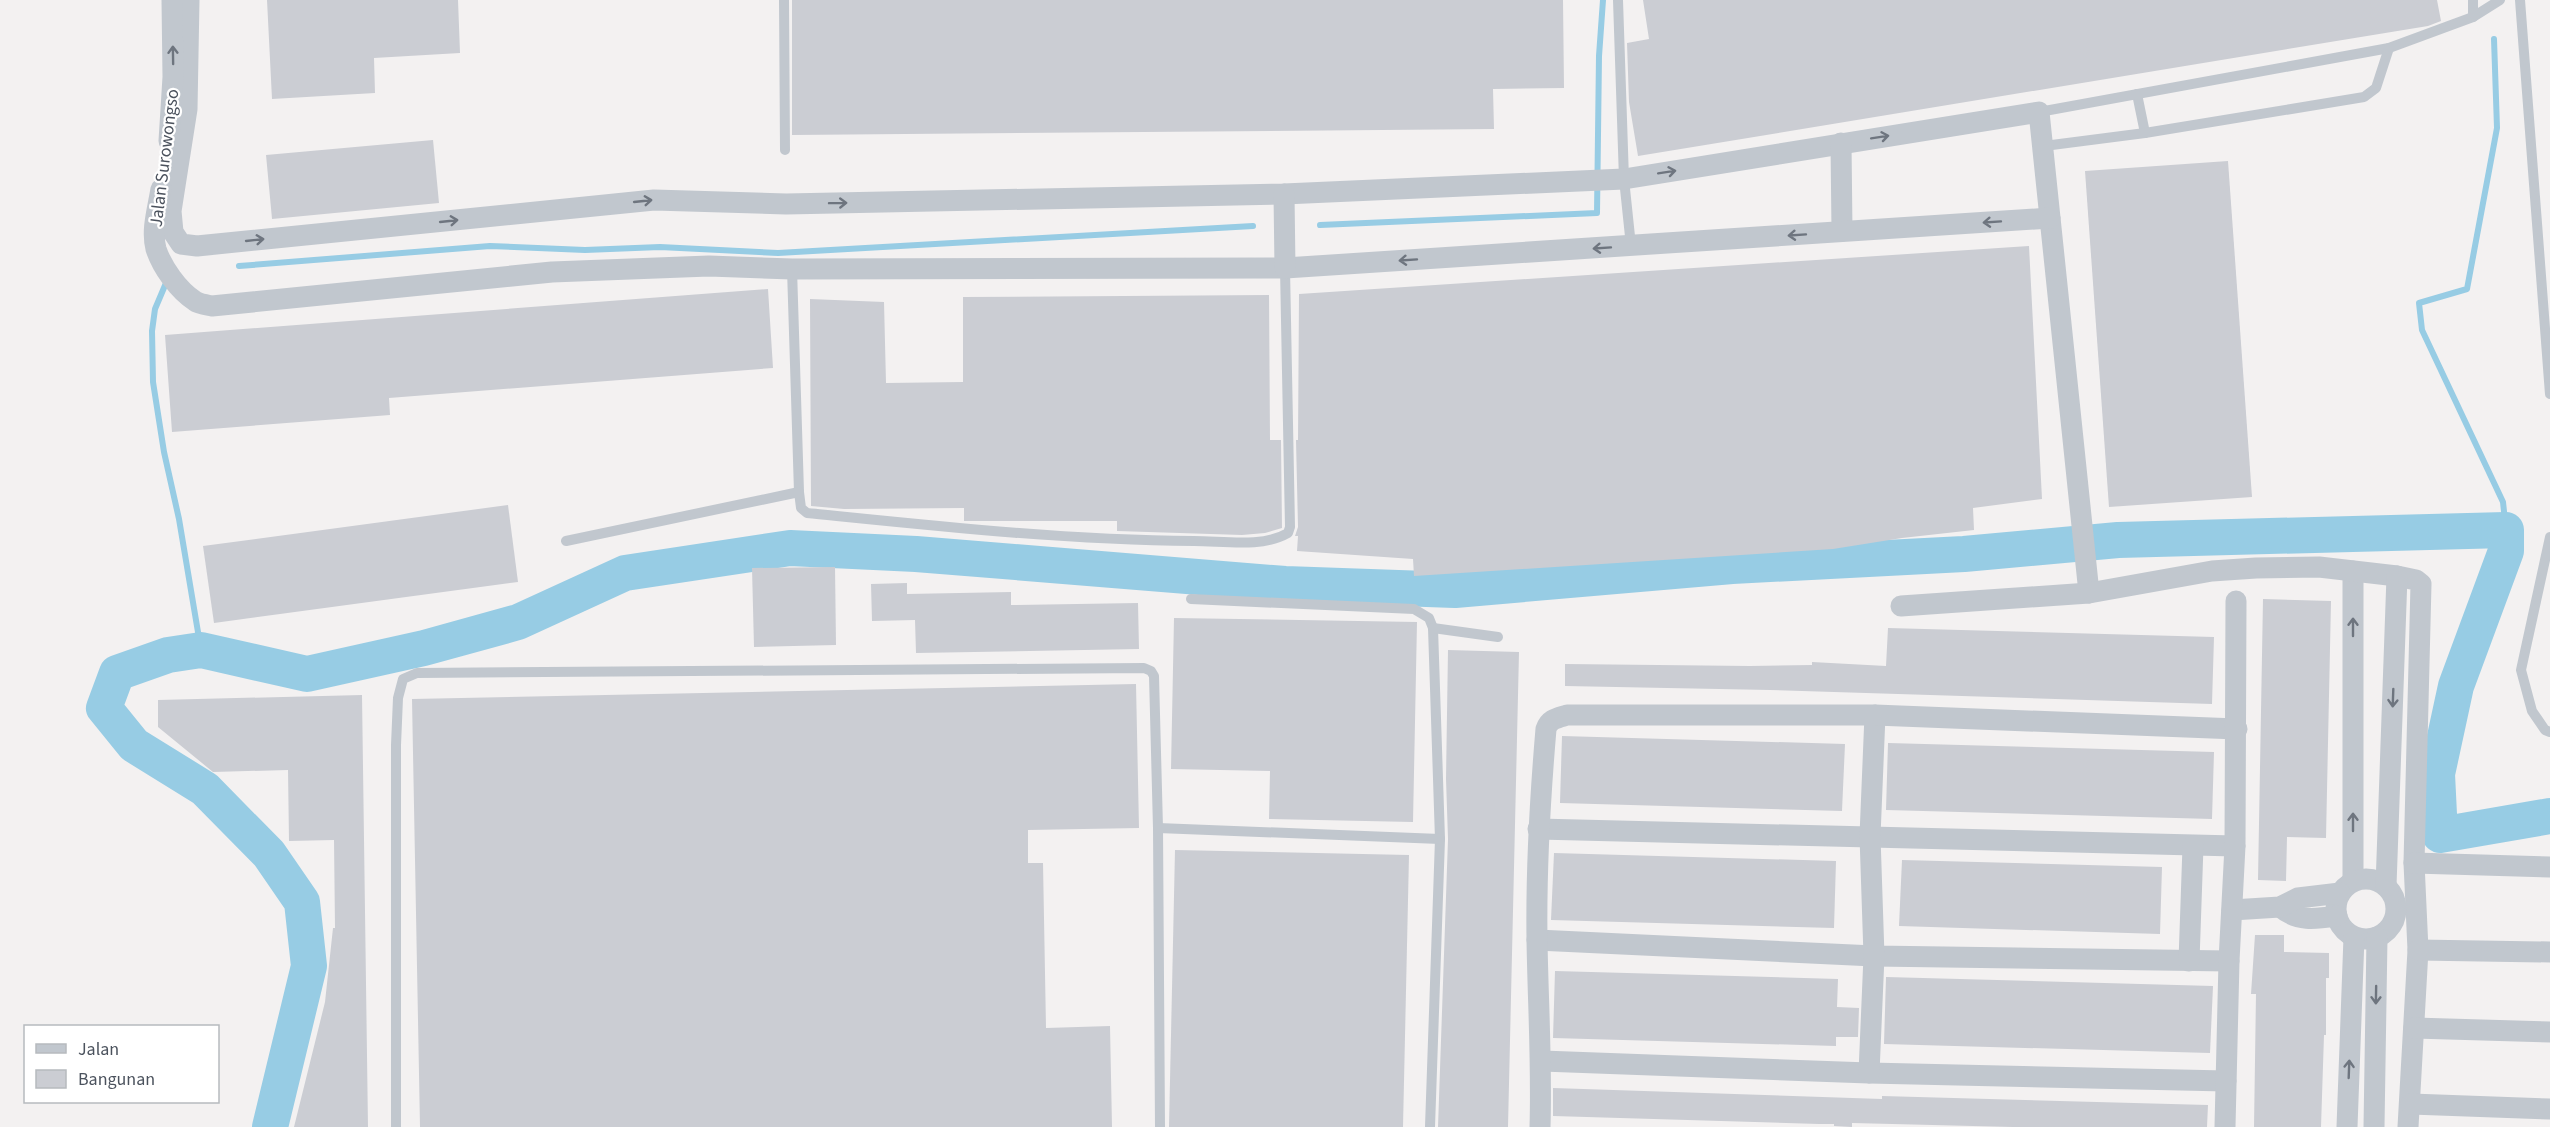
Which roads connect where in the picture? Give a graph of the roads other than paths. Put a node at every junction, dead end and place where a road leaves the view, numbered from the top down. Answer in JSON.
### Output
{"nodes":[{"id":1,"x":172,"y":0,"type":"edge"},
{"id":2,"x":189,"y":0,"type":"edge"},
{"id":3,"x":784,"y":0,"type":"edge"},
{"id":4,"x":1618,"y":0,"type":"edge"},
{"id":5,"x":2473,"y":0,"type":"edge"},
{"id":6,"x":2500,"y":0,"type":"edge"},
{"id":7,"x":2520,"y":0,"type":"edge"},
{"id":8,"x":2473,"y":17,"type":"junction"},
{"id":9,"x":2389,"y":48,"type":"junction"},
{"id":10,"x":2137,"y":94,"type":"junction"},
{"id":11,"x":2039,"y":112,"type":"junction"},
{"id":12,"x":2145,"y":133,"type":"junction"},
{"id":13,"x":1840,"y":143,"type":"junction"},
{"id":14,"x":2044,"y":146,"type":"junction"},
{"id":15,"x":785,"y":150,"type":"dead end"},
{"id":16,"x":1617,"y":179,"type":"junction"},
{"id":17,"x":1284,"y":201,"type":"junction"},
{"id":18,"x":2050,"y":218,"type":"junction"},
{"id":19,"x":1842,"y":231,"type":"junction"},
{"id":20,"x":1631,"y":246,"type":"junction"},
{"id":21,"x":1285,"y":258,"type":"junction"},
{"id":22,"x":792,"y":269,"type":"junction"},
{"id":23,"x":2550,"y":394,"type":"edge"},
{"id":24,"x":799,"y":492,"type":"junction"},
{"id":25,"x":2550,"y":537,"type":"edge"},
{"id":26,"x":566,"y":542,"type":"dead end"},
{"id":27,"x":2353,"y":571,"type":"junction"},
{"id":28,"x":2397,"y":576,"type":"junction"},
{"id":29,"x":2089,"y":592,"type":"junction"},
{"id":30,"x":1191,"y":599,"type":"dead end"},
{"id":31,"x":2235,"y":601,"type":"dead end"},
{"id":32,"x":1901,"y":606,"type":"dead end"},
{"id":33,"x":1433,"y":628,"type":"junction"},
{"id":34,"x":1498,"y":637,"type":"dead end"},
{"id":35,"x":1875,"y":715,"type":"junction"},
{"id":36,"x":2237,"y":729,"type":"junction"},
{"id":37,"x":2550,"y":732,"type":"edge"},
{"id":38,"x":1158,"y":828,"type":"junction"},
{"id":39,"x":1538,"y":828,"type":"junction"},
{"id":40,"x":1870,"y":836,"type":"junction"},
{"id":41,"x":1440,"y":839,"type":"junction"},
{"id":42,"x":2193,"y":846,"type":"junction"},
{"id":43,"x":2235,"y":846,"type":"junction"},
{"id":44,"x":2414,"y":863,"type":"junction"},
{"id":45,"x":2550,"y":867,"type":"edge"},
{"id":46,"x":2386,"y":886,"type":"junction"},
{"id":47,"x":2347,"y":887,"type":"junction"},
{"id":48,"x":2280,"y":907,"type":"junction"},
{"id":49,"x":2232,"y":910,"type":"junction"},
{"id":50,"x":2337,"y":916,"type":"junction"},
{"id":51,"x":2354,"y":937,"type":"junction"},
{"id":52,"x":2377,"y":937,"type":"junction"},
{"id":53,"x":1537,"y":940,"type":"junction"},
{"id":54,"x":2418,"y":950,"type":"junction"},
{"id":55,"x":2550,"y":952,"type":"edge"},
{"id":56,"x":1874,"y":957,"type":"junction"},
{"id":57,"x":2189,"y":961,"type":"junction"},
{"id":58,"x":2229,"y":961,"type":"junction"},
{"id":59,"x":2414,"y":1028,"type":"junction"},
{"id":60,"x":2550,"y":1032,"type":"edge"},
{"id":61,"x":1542,"y":1061,"type":"junction"},
{"id":62,"x":1869,"y":1073,"type":"junction"},
{"id":63,"x":2226,"y":1081,"type":"junction"},
{"id":64,"x":2411,"y":1104,"type":"junction"},
{"id":65,"x":2550,"y":1109,"type":"edge"},
{"id":66,"x":396,"y":1127,"type":"edge"},
{"id":67,"x":1160,"y":1127,"type":"edge"},
{"id":68,"x":1430,"y":1127,"type":"edge"},
{"id":69,"x":1540,"y":1127,"type":"edge"},
{"id":70,"x":2226,"y":1127,"type":"edge"},
{"id":71,"x":2347,"y":1127,"type":"edge"},
{"id":72,"x":2374,"y":1127,"type":"edge"},
{"id":73,"x":2408,"y":1127,"type":"edge"}],
"edges":[{"from":22,"to":1,"type":"street","name":"Jalan Surowongso","one_way":true},
{"from":2,"to":17,"type":"street","name":"Jalan Surowongso","one_way":true},
{"from":3,"to":15,"type":"lane"},
{"from":4,"to":16,"type":"lane"},
{"from":5,"to":8,"type":"lane"},
{"from":6,"to":8,"type":"lane"},
{"from":7,"to":23,"type":"lane"},
{"from":8,"to":9,"type":"lane"},
{"from":9,"to":10,"type":"lane"},
{"from":9,"to":12,"type":"lane"},
{"from":10,"to":11,"type":"lane"},
{"from":10,"to":12,"type":"lane"},
{"from":13,"to":11,"type":"street","one_way":true},
{"from":11,"to":14,"type":"street"},
{"from":12,"to":14,"type":"lane"},
{"from":16,"to":13,"type":"street","one_way":true},
{"from":13,"to":19,"type":"street"},
{"from":14,"to":18,"type":"street"},
{"from":16,"to":17,"type":"street"},
{"from":16,"to":20,"type":"lane"},
{"from":17,"to":21,"type":"street"},
{"from":18,"to":19,"type":"street","name":"Jalan Surowongso","one_way":true},
{"from":18,"to":29,"type":"street"},
{"from":19,"to":20,"type":"street","name":"Jalan Surowongso","one_way":true},
{"from":20,"to":21,"type":"street","name":"Jalan Surowongso","one_way":true},
{"from":21,"to":22,"type":"street","name":"Jalan Surowongso"},
{"from":21,"to":24,"type":"lane"},
{"from":22,"to":24,"type":"lane"},
{"from":24,"to":26,"type":"lane"},
{"from":25,"to":37,"type":"lane"},
{"from":27,"to":28,"type":"street"},
{"from":27,"to":29,"type":"street"},
{"from":47,"to":27,"type":"street","one_way":true},
{"from":28,"to":44,"type":"street"},
{"from":28,"to":46,"type":"street","one_way":true},
{"from":29,"to":32,"type":"street"},
{"from":30,"to":33,"type":"lane"},
{"from":31,"to":36,"type":"street"},
{"from":33,"to":34,"type":"lane"},
{"from":33,"to":41,"type":"lane"},
{"from":35,"to":36,"type":"street"},
{"from":35,"to":39,"type":"street"},
{"from":35,"to":40,"type":"street"},
{"from":36,"to":43,"type":"street"},
{"from":38,"to":41,"type":"lane"},
{"from":38,"to":66,"type":"lane"},
{"from":38,"to":67,"type":"lane"},
{"from":39,"to":40,"type":"street"},
{"from":39,"to":53,"type":"street"},
{"from":40,"to":42,"type":"street"},
{"from":40,"to":56,"type":"street"},
{"from":41,"to":68,"type":"lane"},
{"from":42,"to":43,"type":"street"},
{"from":42,"to":57,"type":"street"},
{"from":43,"to":49,"type":"street"},
{"from":44,"to":45,"type":"street"},
{"from":44,"to":54,"type":"street"},
{"from":46,"to":47,"type":"street"},
{"from":46,"to":52,"type":"street"},
{"from":47,"to":48,"type":"street"},
{"from":47,"to":50,"type":"street"},
{"from":48,"to":49,"type":"street"},
{"from":48,"to":50,"type":"street"},
{"from":49,"to":58,"type":"street"},
{"from":50,"to":51,"type":"street"},
{"from":51,"to":52,"type":"street"},
{"from":71,"to":51,"type":"street","one_way":true},
{"from":52,"to":72,"type":"street","one_way":true},
{"from":53,"to":56,"type":"street"},
{"from":53,"to":61,"type":"street"},
{"from":54,"to":55,"type":"street"},
{"from":54,"to":59,"type":"street"},
{"from":56,"to":57,"type":"street"},
{"from":56,"to":62,"type":"street"},
{"from":57,"to":58,"type":"street"},
{"from":58,"to":63,"type":"street"},
{"from":59,"to":60,"type":"street"},
{"from":59,"to":64,"type":"street"},
{"from":61,"to":62,"type":"street"},
{"from":61,"to":69,"type":"street"},
{"from":62,"to":63,"type":"street"},
{"from":63,"to":70,"type":"street"},
{"from":64,"to":65,"type":"street"},
{"from":64,"to":73,"type":"street"}]}
